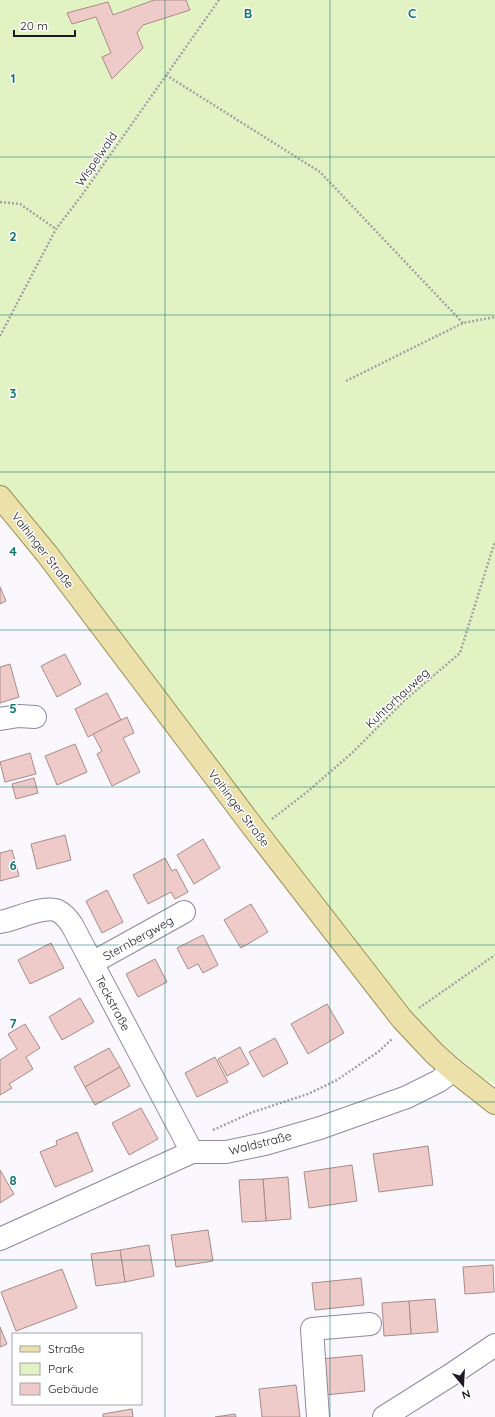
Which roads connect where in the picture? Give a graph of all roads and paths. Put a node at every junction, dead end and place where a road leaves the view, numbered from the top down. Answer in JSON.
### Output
{"nodes":[{"id":1,"x":219,"y":0,"type":"edge"},
{"id":2,"x":166,"y":75,"type":"junction"},
{"id":3,"x":0,"y":202,"type":"edge"},
{"id":4,"x":56,"y":229,"type":"junction"},
{"id":5,"x":495,"y":317,"type":"edge"},
{"id":6,"x":463,"y":323,"type":"junction"},
{"id":7,"x":0,"y":336,"type":"edge"},
{"id":8,"x":346,"y":381,"type":"dead end"},
{"id":9,"x":0,"y":497,"type":"edge"},
{"id":10,"x":495,"y":541,"type":"edge"},
{"id":11,"x":35,"y":717,"type":"dead end"},
{"id":12,"x":0,"y":719,"type":"edge"},
{"id":13,"x":256,"y":831,"type":"junction"},
{"id":14,"x":184,"y":912,"type":"dead end"},
{"id":15,"x":0,"y":922,"type":"edge"},
{"id":16,"x":495,"y":955,"type":"edge"},
{"id":17,"x":92,"y":964,"type":"junction"},
{"id":18,"x":405,"y":1023,"type":"junction"},
{"id":19,"x":453,"y":1070,"type":"junction"},
{"id":20,"x":495,"y":1103,"type":"edge"},
{"id":21,"x":189,"y":1147,"type":"junction"},
{"id":22,"x":0,"y":1239,"type":"edge"},
{"id":23,"x":370,"y":1324,"type":"dead end"},
{"id":24,"x":495,"y":1345,"type":"edge"},
{"id":25,"x":318,"y":1417,"type":"edge"},
{"id":26,"x":384,"y":1417,"type":"edge"}],
"edges":[{"from":1,"to":2,"type":"path","name":"Wispelwald"},
{"from":2,"to":4,"type":"path","name":"Wispelwald"},
{"from":2,"to":6,"type":"path"},
{"from":3,"to":4,"type":"path"},
{"from":4,"to":7,"type":"path","name":"Wispelwald"},
{"from":5,"to":6,"type":"path"},
{"from":6,"to":8,"type":"path"},
{"from":9,"to":13,"type":"main road","name":"Vaihinger Straße"},
{"from":10,"to":13,"type":"path","name":"Kuhtorhauweg"},
{"from":11,"to":12,"type":"street"},
{"from":13,"to":18,"type":"main road","name":"Vaihinger Straße"},
{"from":14,"to":17,"type":"street","name":"Sternbergweg"},
{"from":15,"to":17,"type":"street","name":"Teckstraße"},
{"from":16,"to":18,"type":"path"},
{"from":17,"to":21,"type":"street","name":"Teckstraße"},
{"from":18,"to":19,"type":"main road","name":"Vaihinger Straße"},
{"from":18,"to":21,"type":"path"},
{"from":19,"to":20,"type":"main road","name":"Vaihinger Straße"},
{"from":19,"to":21,"type":"street","name":"Waldstraße"},
{"from":21,"to":22,"type":"street","name":"Waldstraße"},
{"from":23,"to":25,"type":"street"},
{"from":24,"to":26,"type":"street"}]}
